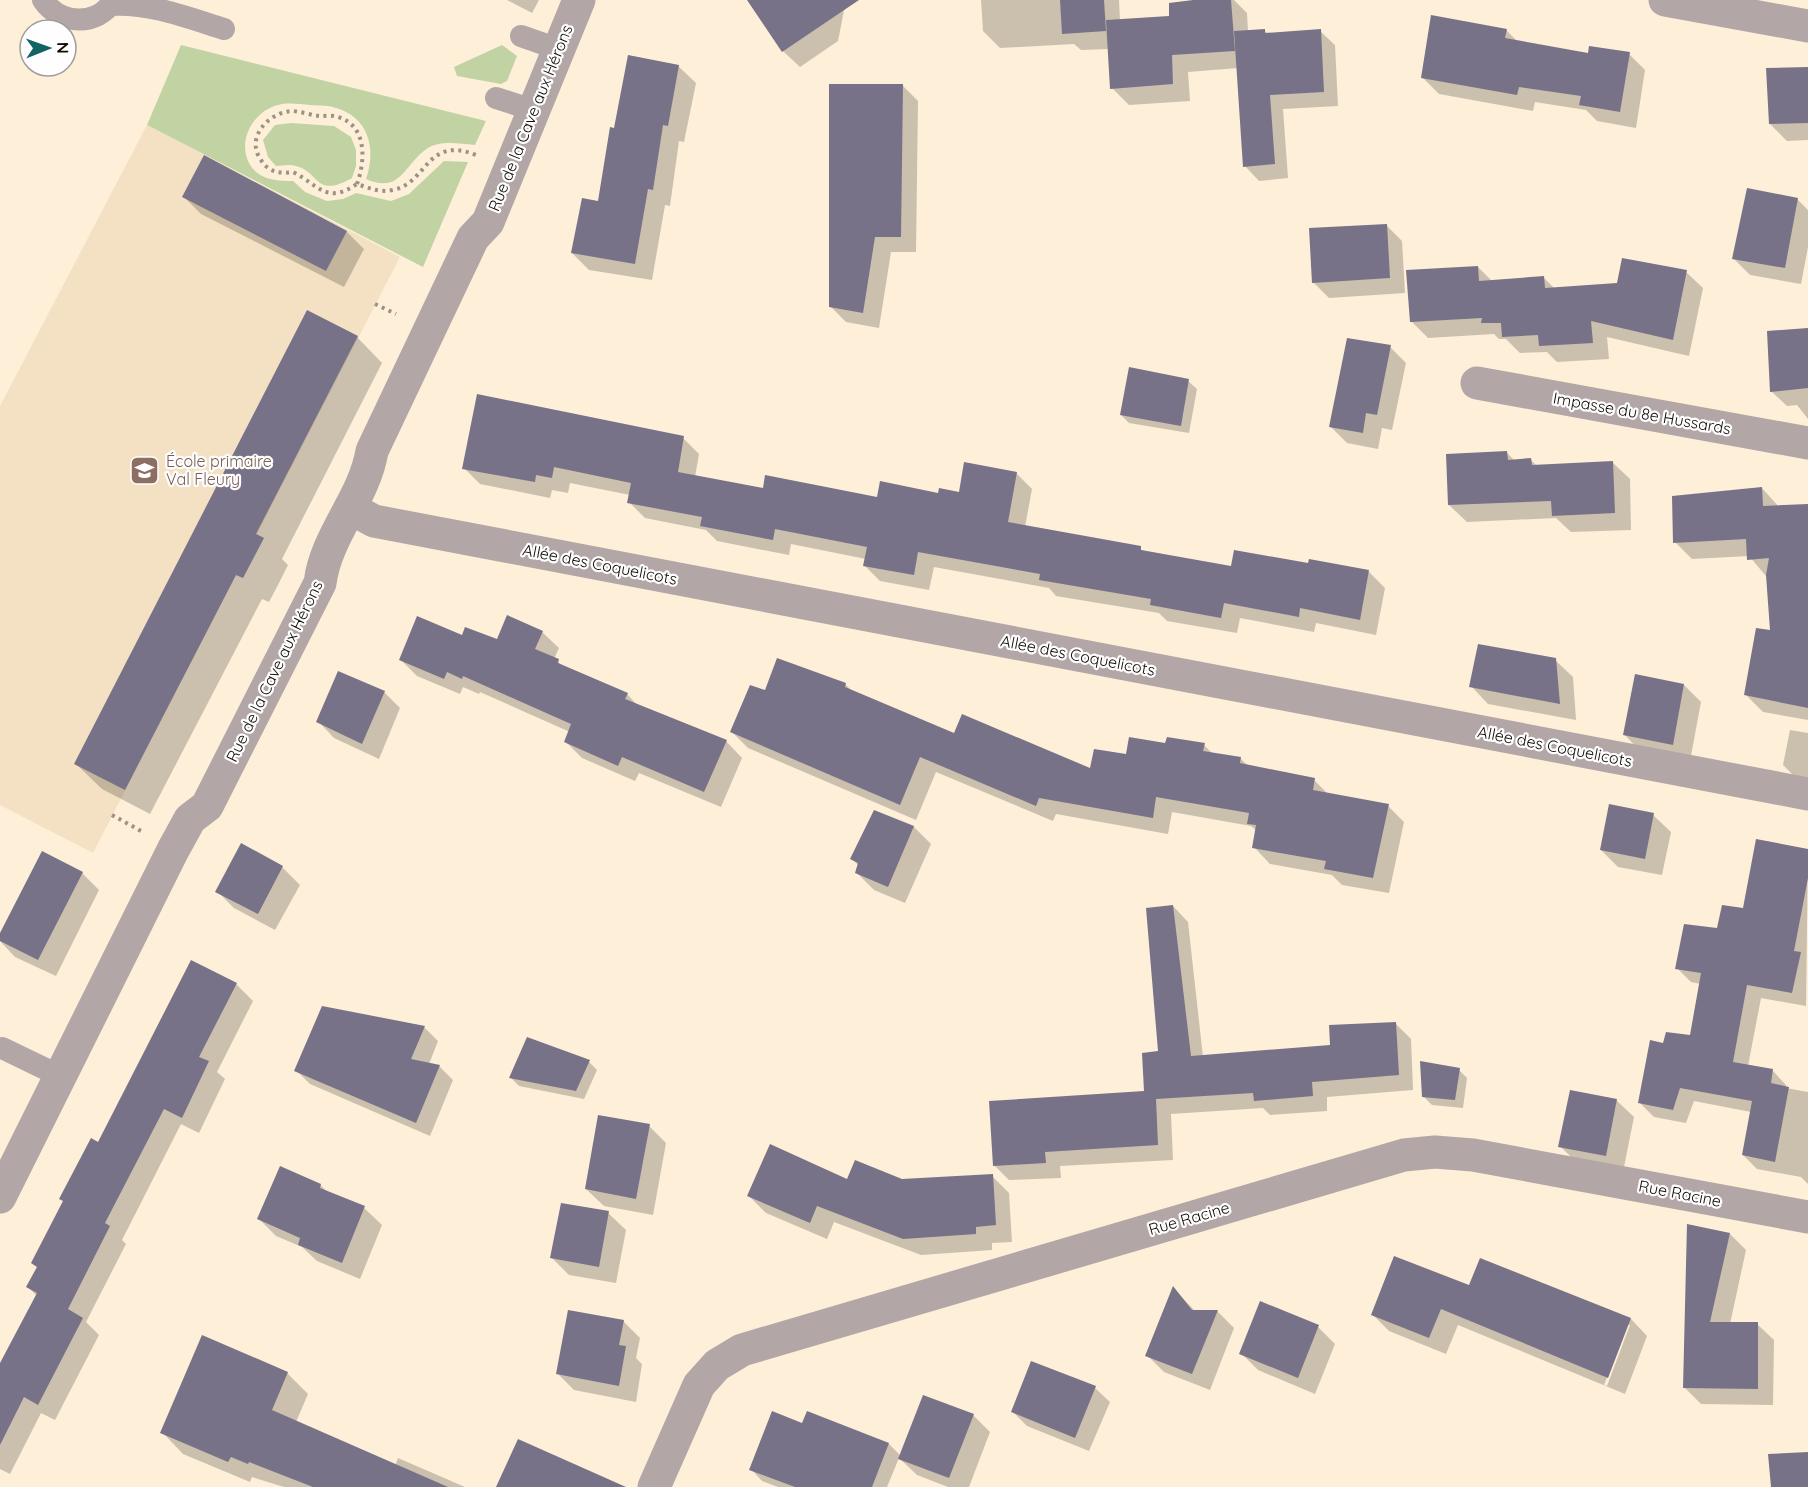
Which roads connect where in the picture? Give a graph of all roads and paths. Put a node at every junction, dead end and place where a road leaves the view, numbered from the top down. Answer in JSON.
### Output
{"nodes":[{"id":1,"x":43,"y":0,"type":"edge"},
{"id":2,"x":579,"y":0,"type":"edge"},
{"id":3,"x":1665,"y":0,"type":"edge"},
{"id":4,"x":112,"y":2,"type":"edge"},
{"id":5,"x":1808,"y":26,"type":"edge"},
{"id":6,"x":224,"y":29,"type":"dead end"},
{"id":7,"x":521,"y":36,"type":"dead end"},
{"id":8,"x":558,"y":49,"type":"junction"},
{"id":9,"x":496,"y":98,"type":"dead end"},
{"id":10,"x":533,"y":110,"type":"junction"},
{"id":11,"x":482,"y":157,"type":"dead end"},
{"id":12,"x":357,"y":184,"type":"junction"},
{"id":13,"x":1477,"y":383,"type":"dead end"},
{"id":14,"x":1808,"y":443,"type":"edge"},
{"id":15,"x":350,"y":508,"type":"junction"},
{"id":16,"x":1808,"y":794,"type":"edge"},
{"id":17,"x":112,"y":815,"type":"dead end"},
{"id":18,"x":142,"y":832,"type":"dead end"},
{"id":19,"x":2,"y":1048,"type":"dead end"},
{"id":20,"x":62,"y":1077,"type":"junction"},
{"id":21,"x":0,"y":1197,"type":"edge"},
{"id":22,"x":1808,"y":1217,"type":"edge"},
{"id":23,"x":654,"y":1487,"type":"edge"}],
"edges":[{"from":1,"to":4,"type":"lane"},
{"from":2,"to":8,"type":"street","name":"Rue de la Cave aux Hérons"},
{"from":3,"to":5,"type":"street"},
{"from":4,"to":6,"type":"lane"},
{"from":7,"to":8,"type":"lane"},
{"from":8,"to":10,"type":"street","name":"Rue de la Cave aux Hérons"},
{"from":9,"to":10,"type":"lane"},
{"from":10,"to":15,"type":"street","name":"Rue de la Cave aux Hérons"},
{"from":11,"to":12,"type":"path"},
{"from":12,"to":12,"type":"path"},
{"from":13,"to":14,"type":"street","name":"Impasse du 8e Hussards"},
{"from":15,"to":16,"type":"street","name":"Allée des Coquelicots"},
{"from":15,"to":20,"type":"street","name":"Rue de la Cave aux Hérons"},
{"from":17,"to":18,"type":"path"},
{"from":19,"to":20,"type":"lane"},
{"from":20,"to":21,"type":"street","name":"Rue de la Cave aux Hérons"},
{"from":22,"to":23,"type":"street","name":"Rue Racine"}]}
